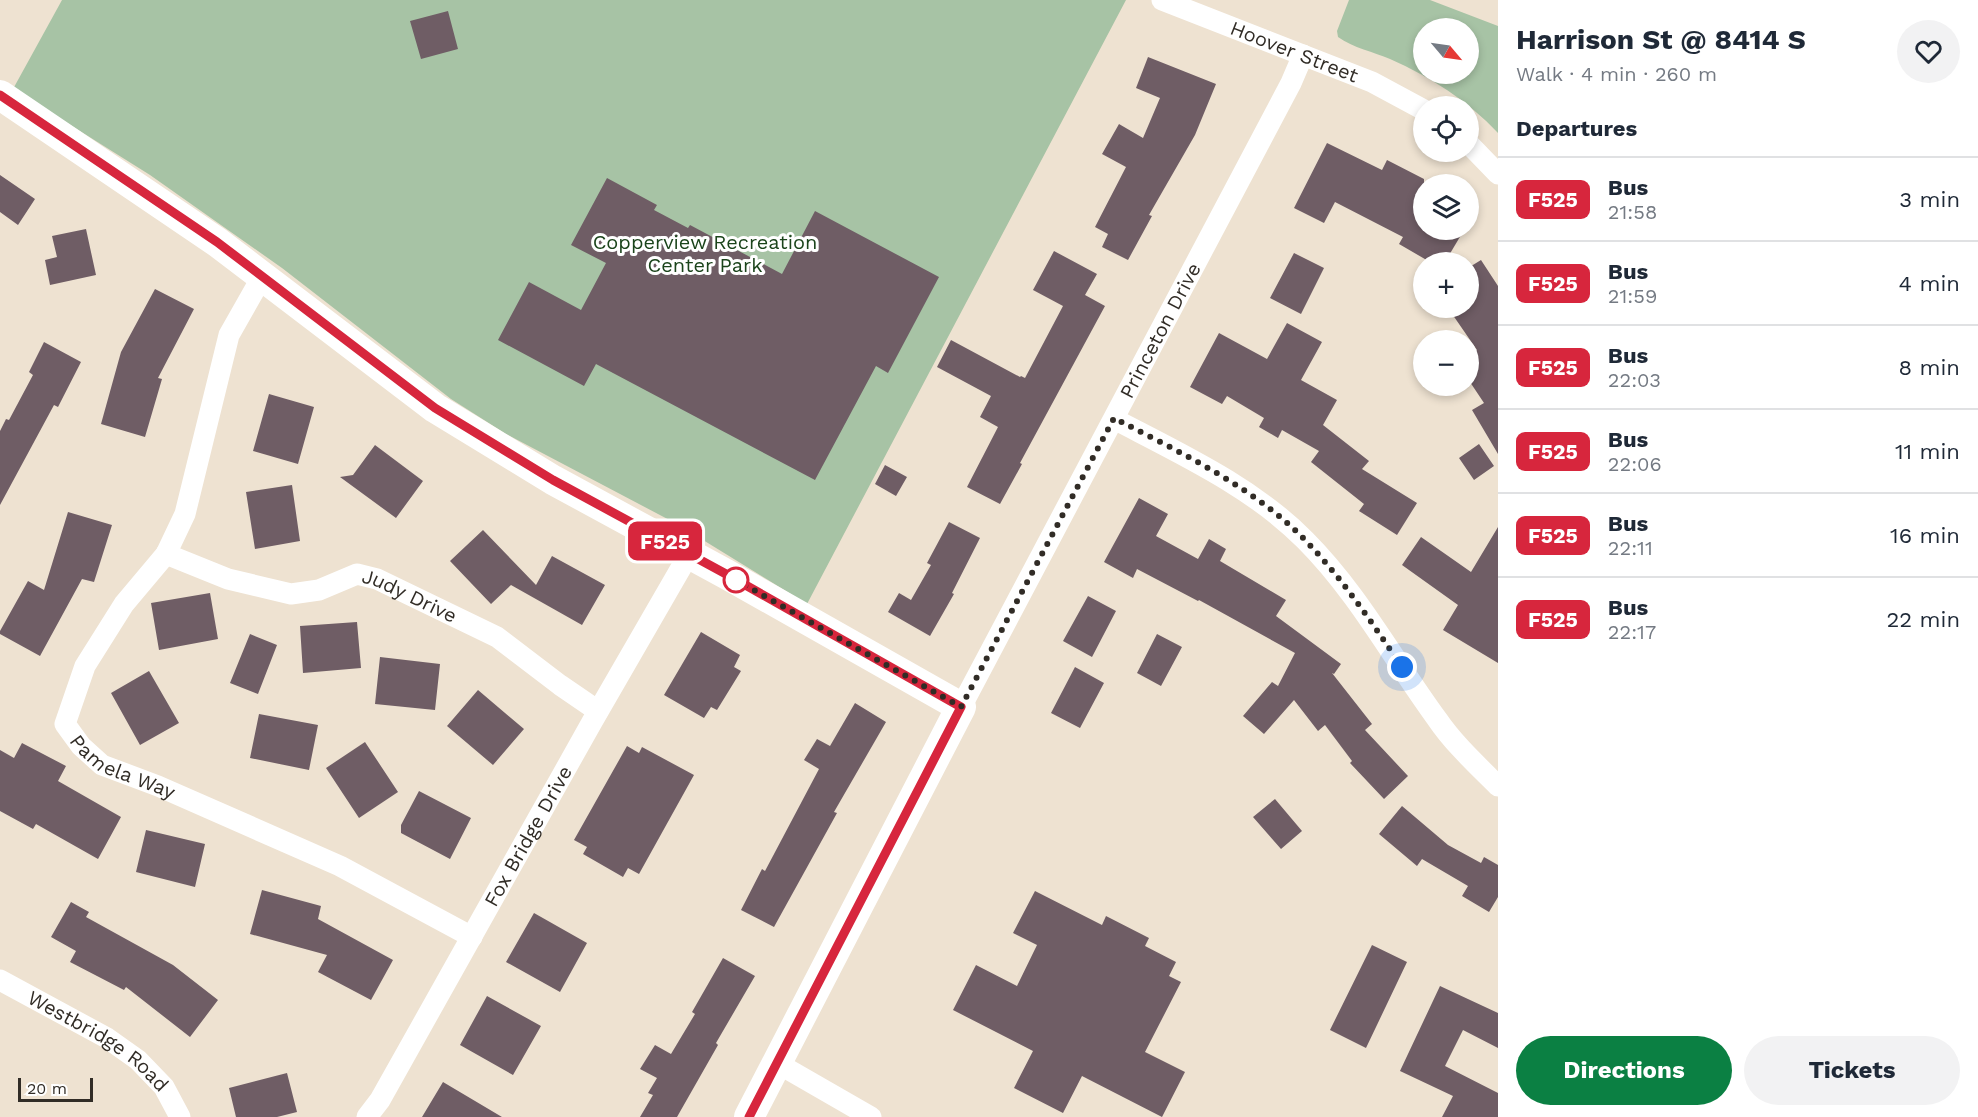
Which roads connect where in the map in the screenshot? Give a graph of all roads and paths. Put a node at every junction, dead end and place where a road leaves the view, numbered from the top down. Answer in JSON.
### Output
{"nodes":[{"id":1,"x":1162,"y":0,"type":"edge"},
{"id":2,"x":1303,"y":55,"type":"junction"},
{"id":3,"x":0,"y":95,"type":"edge"},
{"id":4,"x":1413,"y":104,"type":"edge"},
{"id":5,"x":1479,"y":154,"type":"edge"},
{"id":6,"x":1498,"y":174,"type":"edge"},
{"id":7,"x":263,"y":275,"type":"junction"},
{"id":8,"x":1114,"y":418,"type":"junction"},
{"id":9,"x":166,"y":554,"type":"junction"},
{"id":10,"x":689,"y":554,"type":"junction"},
{"id":11,"x":961,"y":707,"type":"junction"},
{"id":12,"x":598,"y":711,"type":"junction"},
{"id":13,"x":1498,"y":786,"type":"edge"},
{"id":14,"x":472,"y":937,"type":"junction"},
{"id":15,"x":0,"y":980,"type":"edge"},
{"id":16,"x":777,"y":1063,"type":"junction"},
{"id":17,"x":180,"y":1117,"type":"edge"},
{"id":18,"x":367,"y":1117,"type":"edge"},
{"id":19,"x":749,"y":1117,"type":"edge"},
{"id":20,"x":871,"y":1117,"type":"edge"}],
"edges":[{"from":1,"to":2,"type":"street","name":"Hoover Street"},
{"from":2,"to":4,"type":"street","name":"Hoover Street"},
{"from":2,"to":8,"type":"street","name":"Princeton Drive"},
{"from":3,"to":7,"type":"street"},
{"from":5,"to":6,"type":"street"},
{"from":7,"to":9,"type":"street","name":"Pamela Way"},
{"from":7,"to":10,"type":"street"},
{"from":8,"to":11,"type":"street","name":"Princeton Drive"},
{"from":8,"to":13,"type":"street"},
{"from":9,"to":12,"type":"street","name":"Judy Drive"},
{"from":9,"to":14,"type":"street","name":"Pamela Way"},
{"from":10,"to":11,"type":"street"},
{"from":10,"to":12,"type":"street","name":"Fox Bridge Drive"},
{"from":11,"to":16,"type":"street","name":"Princeton Drive"},
{"from":12,"to":14,"type":"street","name":"Fox Bridge Drive"},
{"from":14,"to":18,"type":"street","name":"Fox Bridge Drive"},
{"from":15,"to":17,"type":"street","name":"Westbridge Road"},
{"from":16,"to":19,"type":"street","name":"Princeton Drive"},
{"from":16,"to":20,"type":"street"}]}
